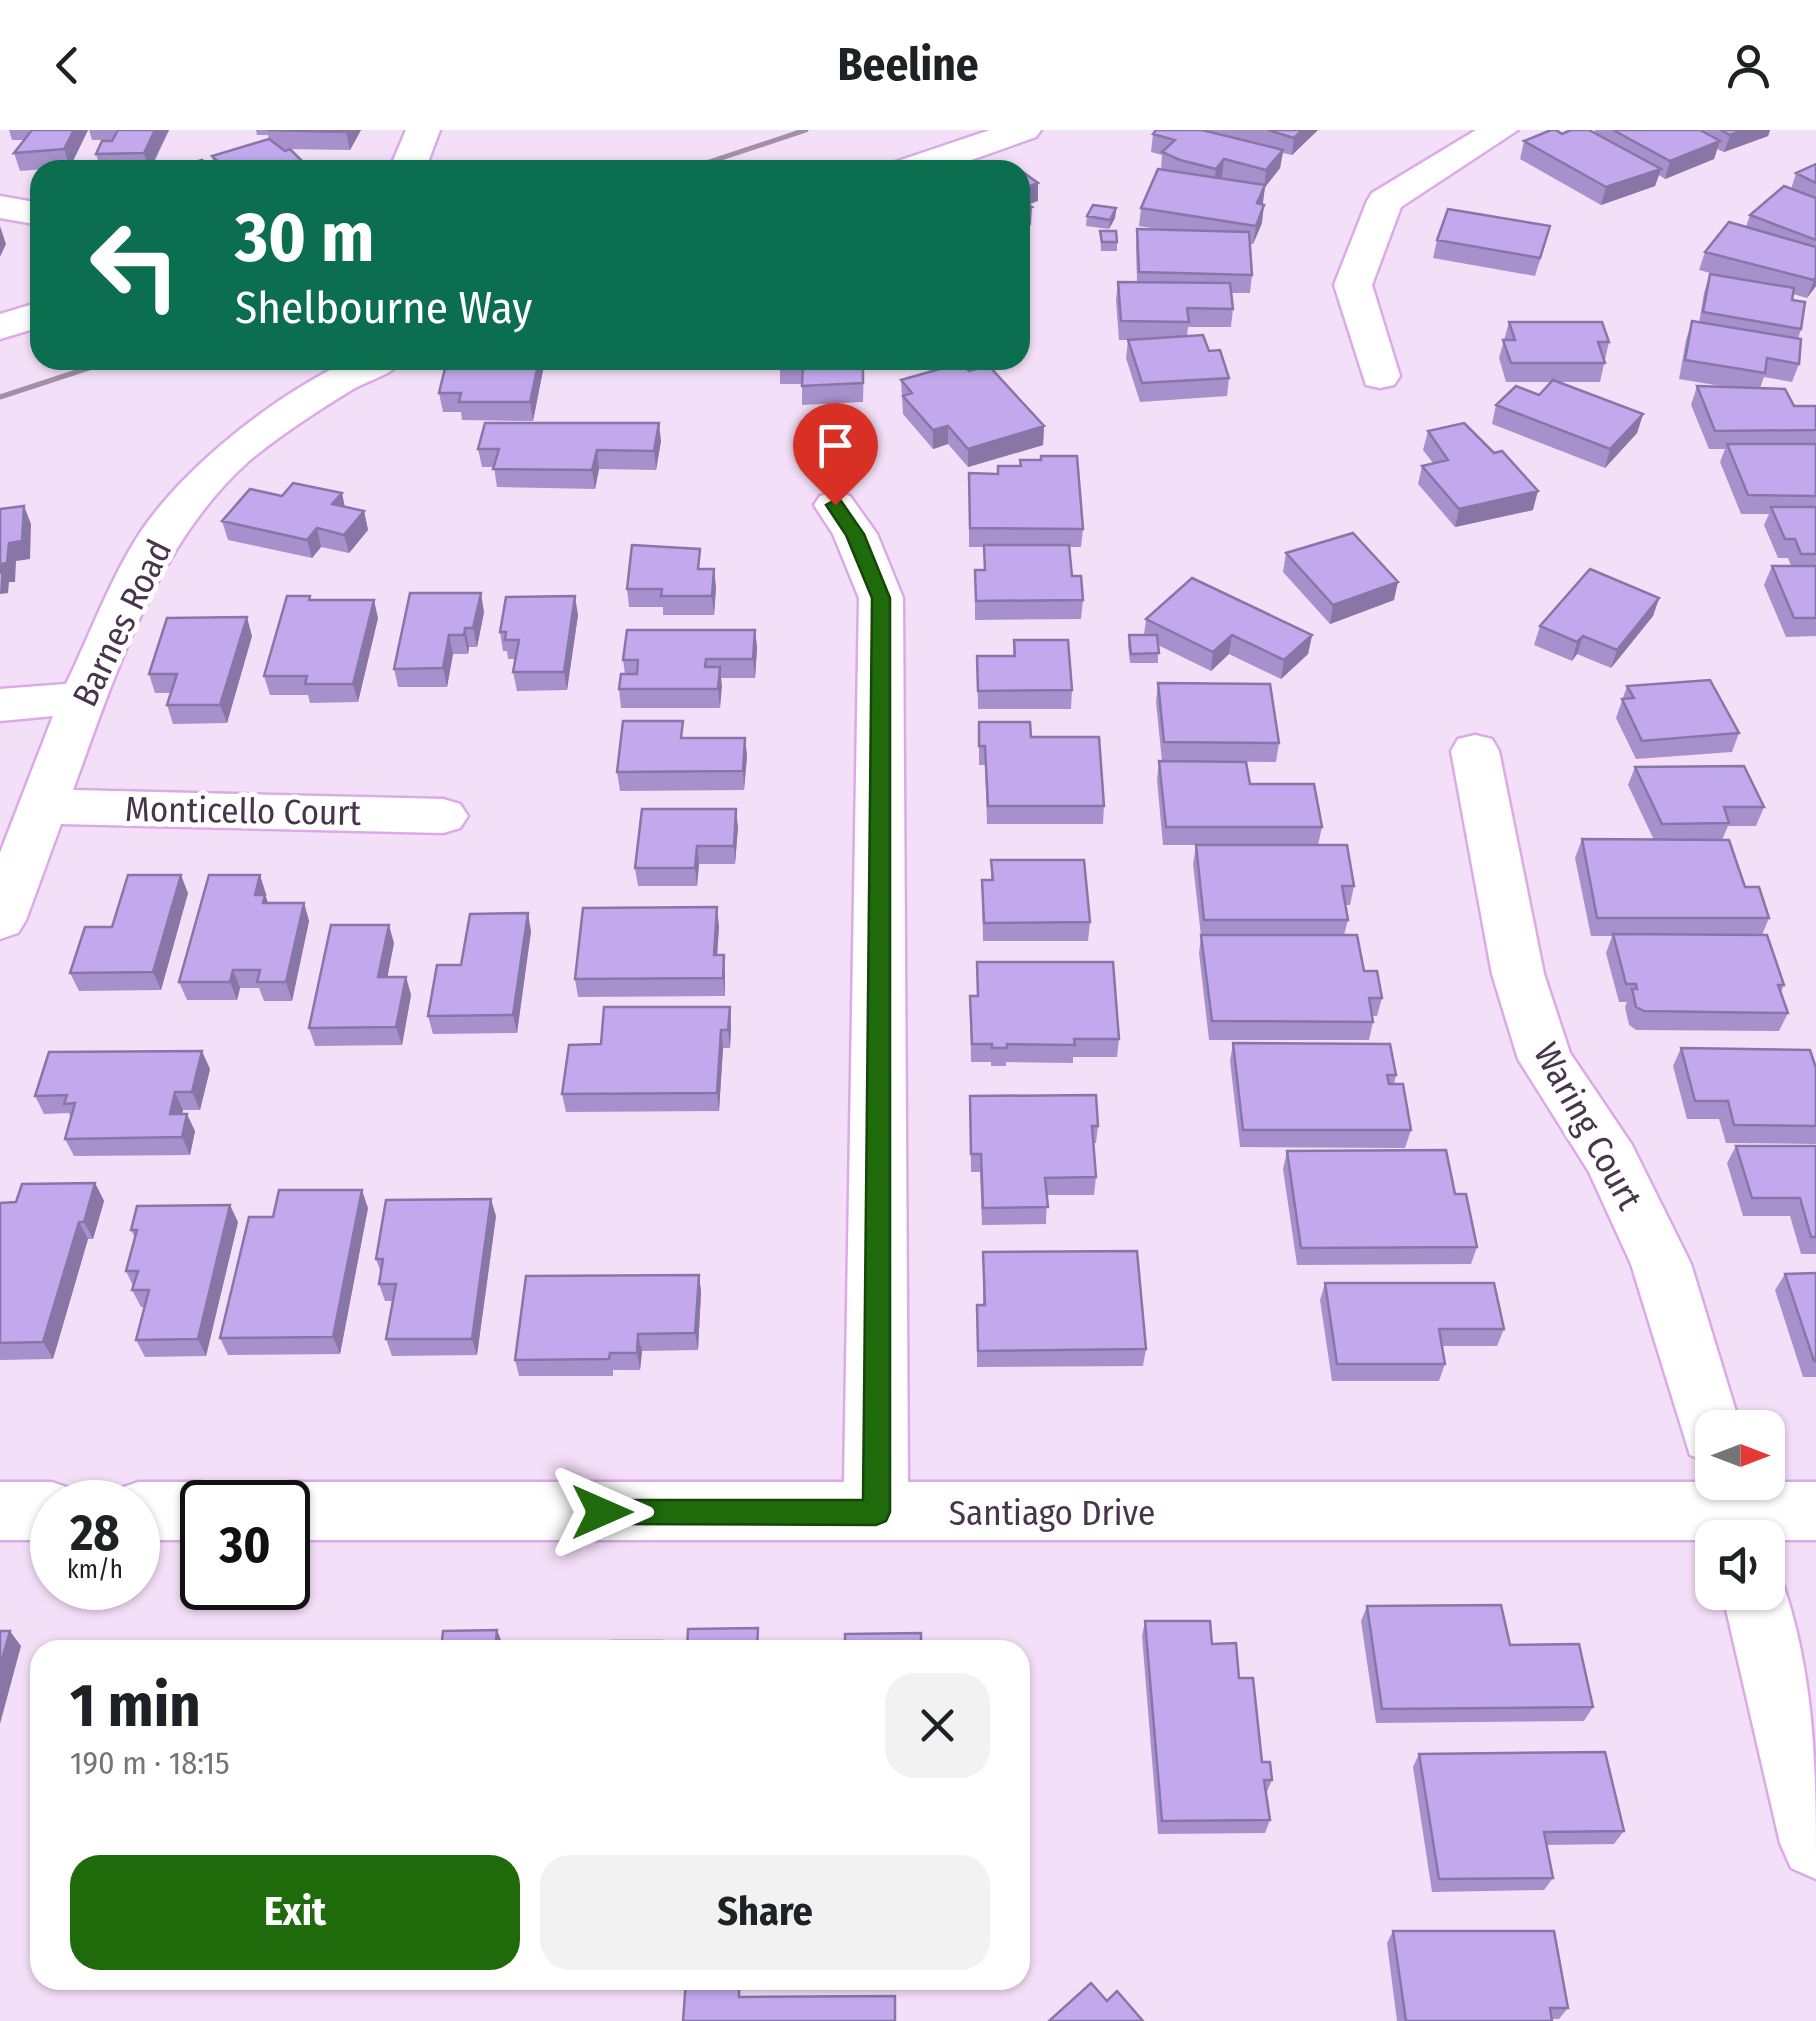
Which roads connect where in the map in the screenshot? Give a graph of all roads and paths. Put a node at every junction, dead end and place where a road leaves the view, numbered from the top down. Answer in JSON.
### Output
{"nodes":[{"id":1,"x":423,"y":130,"type":"edge"},
{"id":2,"x":1024,"y":130,"type":"edge"},
{"id":3,"x":1501,"y":130,"type":"edge"},
{"id":4,"x":411,"y":160,"type":"edge"},
{"id":5,"x":937,"y":160,"type":"edge"},
{"id":6,"x":0,"y":207,"type":"edge"},
{"id":7,"x":30,"y":212,"type":"edge"},
{"id":8,"x":30,"y":317,"type":"edge"},
{"id":9,"x":0,"y":326,"type":"edge"},
{"id":10,"x":361,"y":370,"type":"edge"},
{"id":11,"x":1380,"y":376,"type":"dead end"},
{"id":12,"x":835,"y":505,"type":"dead end"},
{"id":13,"x":83,"y":698,"type":"junction"},
{"id":14,"x":0,"y":705,"type":"edge"},
{"id":15,"x":1475,"y":751,"type":"dead end"},
{"id":16,"x":43,"y":806,"type":"junction"},
{"id":17,"x":444,"y":816,"type":"dead end"},
{"id":18,"x":0,"y":920,"type":"edge"},
{"id":19,"x":1705,"y":1410,"type":"edge"},
{"id":20,"x":0,"y":1511,"type":"edge"},
{"id":21,"x":30,"y":1511,"type":"edge"},
{"id":22,"x":310,"y":1511,"type":"edge"},
{"id":23,"x":1735,"y":1511,"type":"edge"},
{"id":24,"x":1816,"y":1511,"type":"edge"},
{"id":25,"x":876,"y":1512,"type":"junction"},
{"id":26,"x":1760,"y":1610,"type":"edge"},
{"id":27,"x":1816,"y":1843,"type":"edge"}],
"edges":[{"from":1,"to":4,"type":"street"},
{"from":2,"to":5,"type":"street"},
{"from":3,"to":11,"type":"street"},
{"from":6,"to":7,"type":"street"},
{"from":8,"to":9,"type":"street"},
{"from":10,"to":13,"type":"street","name":"Barnes Road"},
{"from":12,"to":25,"type":"street"},
{"from":13,"to":14,"type":"street"},
{"from":13,"to":16,"type":"street","name":"Barnes Road"},
{"from":15,"to":19,"type":"street","name":"Waring Court"},
{"from":16,"to":17,"type":"street","name":"Monticello Court"},
{"from":16,"to":18,"type":"street","name":"Barnes Road"},
{"from":20,"to":21,"type":"street"},
{"from":22,"to":25,"type":"street","name":"Santiago Drive"},
{"from":23,"to":24,"type":"street","name":"Santiago Drive"},
{"from":23,"to":25,"type":"street","name":"Santiago Drive"},
{"from":26,"to":27,"type":"street"}]}
